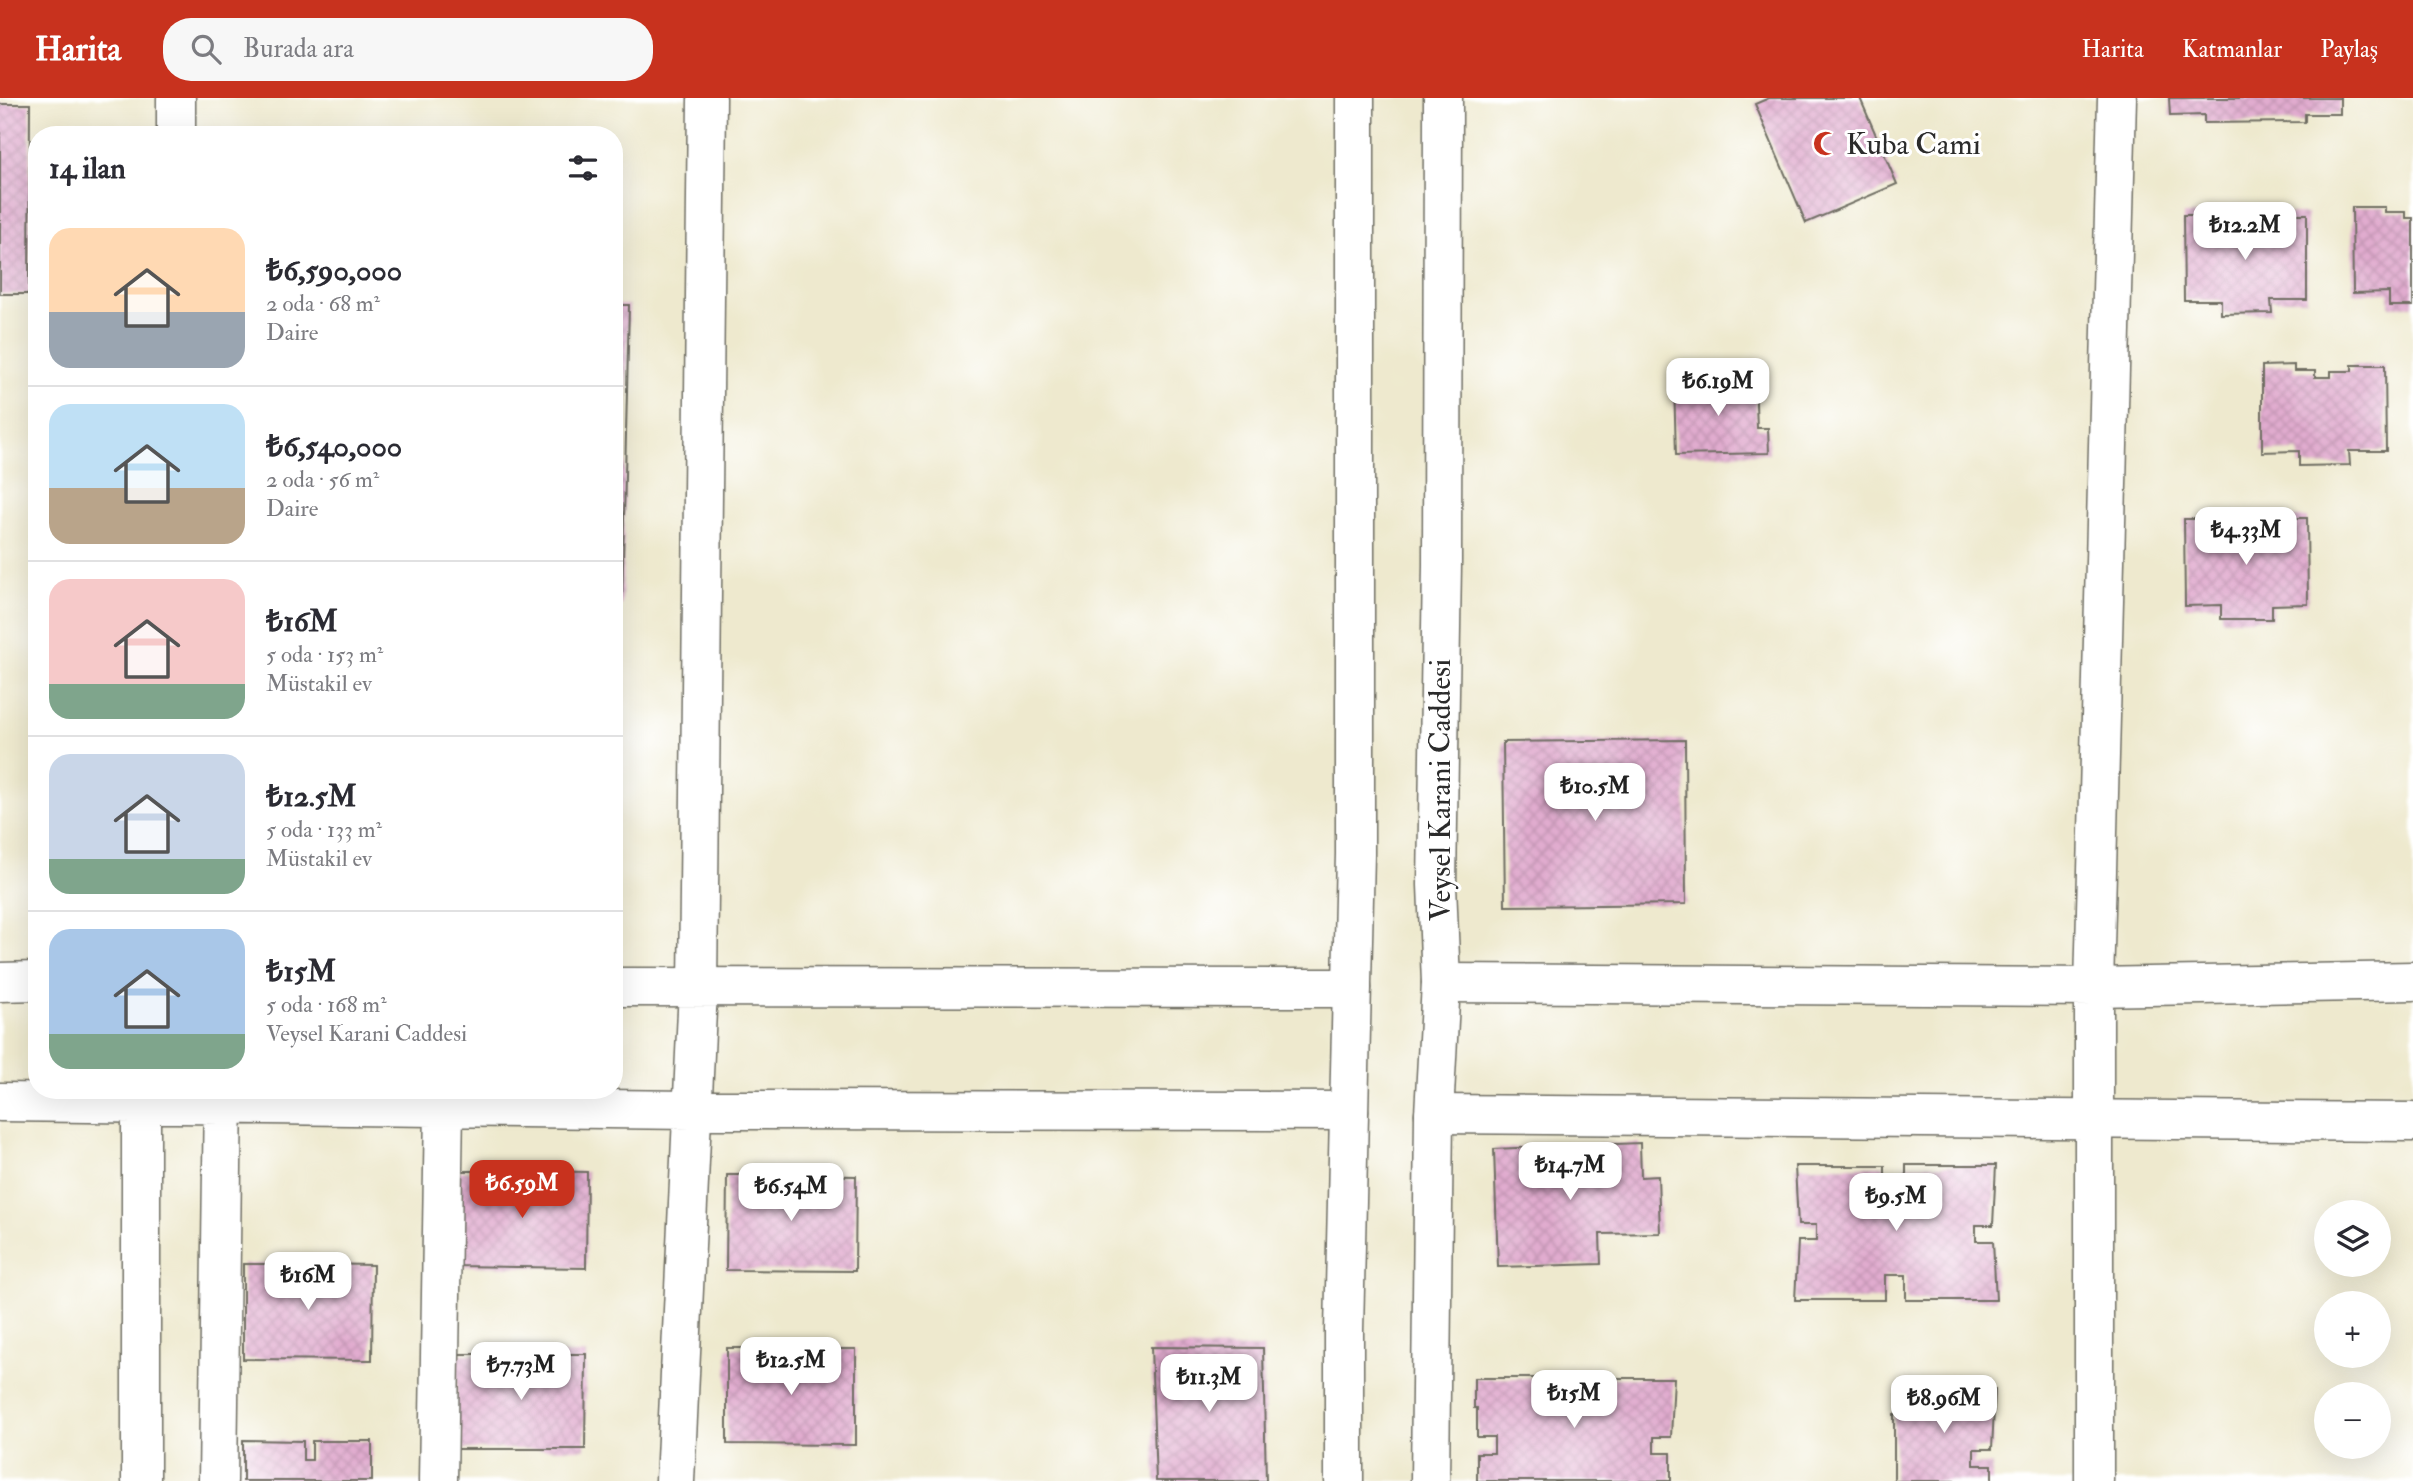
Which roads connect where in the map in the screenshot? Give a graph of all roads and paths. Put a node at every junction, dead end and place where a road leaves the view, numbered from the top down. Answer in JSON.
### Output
{"nodes":[{"id":1,"x":176,"y":98,"type":"edge"},
{"id":2,"x":707,"y":98,"type":"edge"},
{"id":3,"x":1355,"y":98,"type":"edge"},
{"id":4,"x":1443,"y":98,"type":"edge"},
{"id":5,"x":2118,"y":98,"type":"edge"},
{"id":6,"x":176,"y":126,"type":"edge"},
{"id":7,"x":28,"y":981,"type":"edge"},
{"id":8,"x":2413,"y":981,"type":"edge"},
{"id":9,"x":0,"y":982,"type":"edge"},
{"id":10,"x":1441,"y":983,"type":"junction"},
{"id":11,"x":623,"y":987,"type":"edge"},
{"id":12,"x":2094,"y":987,"type":"junction"},
{"id":13,"x":1352,"y":988,"type":"junction"},
{"id":14,"x":698,"y":989,"type":"junction"},
{"id":15,"x":85,"y":1099,"type":"edge"},
{"id":16,"x":141,"y":1099,"type":"edge"},
{"id":17,"x":223,"y":1099,"type":"edge"},
{"id":18,"x":248,"y":1099,"type":"edge"},
{"id":19,"x":0,"y":1102,"type":"edge"},
{"id":20,"x":444,"y":1107,"type":"junction"},
{"id":21,"x":691,"y":1110,"type":"junction"},
{"id":22,"x":1349,"y":1111,"type":"junction"},
{"id":23,"x":1434,"y":1114,"type":"junction"},
{"id":24,"x":2095,"y":1119,"type":"junction"},
{"id":25,"x":2413,"y":1122,"type":"edge"},
{"id":26,"x":141,"y":1481,"type":"edge"},
{"id":27,"x":218,"y":1481,"type":"edge"},
{"id":28,"x":438,"y":1481,"type":"edge"},
{"id":29,"x":675,"y":1481,"type":"edge"},
{"id":30,"x":1343,"y":1481,"type":"edge"},
{"id":31,"x":1430,"y":1481,"type":"edge"},
{"id":32,"x":2094,"y":1481,"type":"edge"}],
"edges":[{"from":1,"to":6,"type":"street"},
{"from":2,"to":14,"type":"street"},
{"from":3,"to":13,"type":"street"},
{"from":4,"to":10,"type":"street","name":"Veysel Karani Caddesi"},
{"from":5,"to":12,"type":"street"},
{"from":7,"to":9,"type":"street"},
{"from":8,"to":12,"type":"street"},
{"from":10,"to":12,"type":"street"},
{"from":10,"to":23,"type":"street","name":"Veysel Karani Caddesi"},
{"from":11,"to":14,"type":"street"},
{"from":12,"to":24,"type":"street"},
{"from":13,"to":14,"type":"street"},
{"from":13,"to":22,"type":"street"},
{"from":14,"to":21,"type":"street"},
{"from":15,"to":19,"type":"street"},
{"from":16,"to":26,"type":"street"},
{"from":17,"to":27,"type":"street"},
{"from":18,"to":20,"type":"street"},
{"from":20,"to":21,"type":"street"},
{"from":20,"to":28,"type":"street"},
{"from":21,"to":22,"type":"street"},
{"from":21,"to":29,"type":"street"},
{"from":22,"to":30,"type":"street"},
{"from":23,"to":24,"type":"street"},
{"from":23,"to":31,"type":"street","name":"Veysel Karani Caddesi"},
{"from":24,"to":25,"type":"street"},
{"from":24,"to":32,"type":"street"}]}
